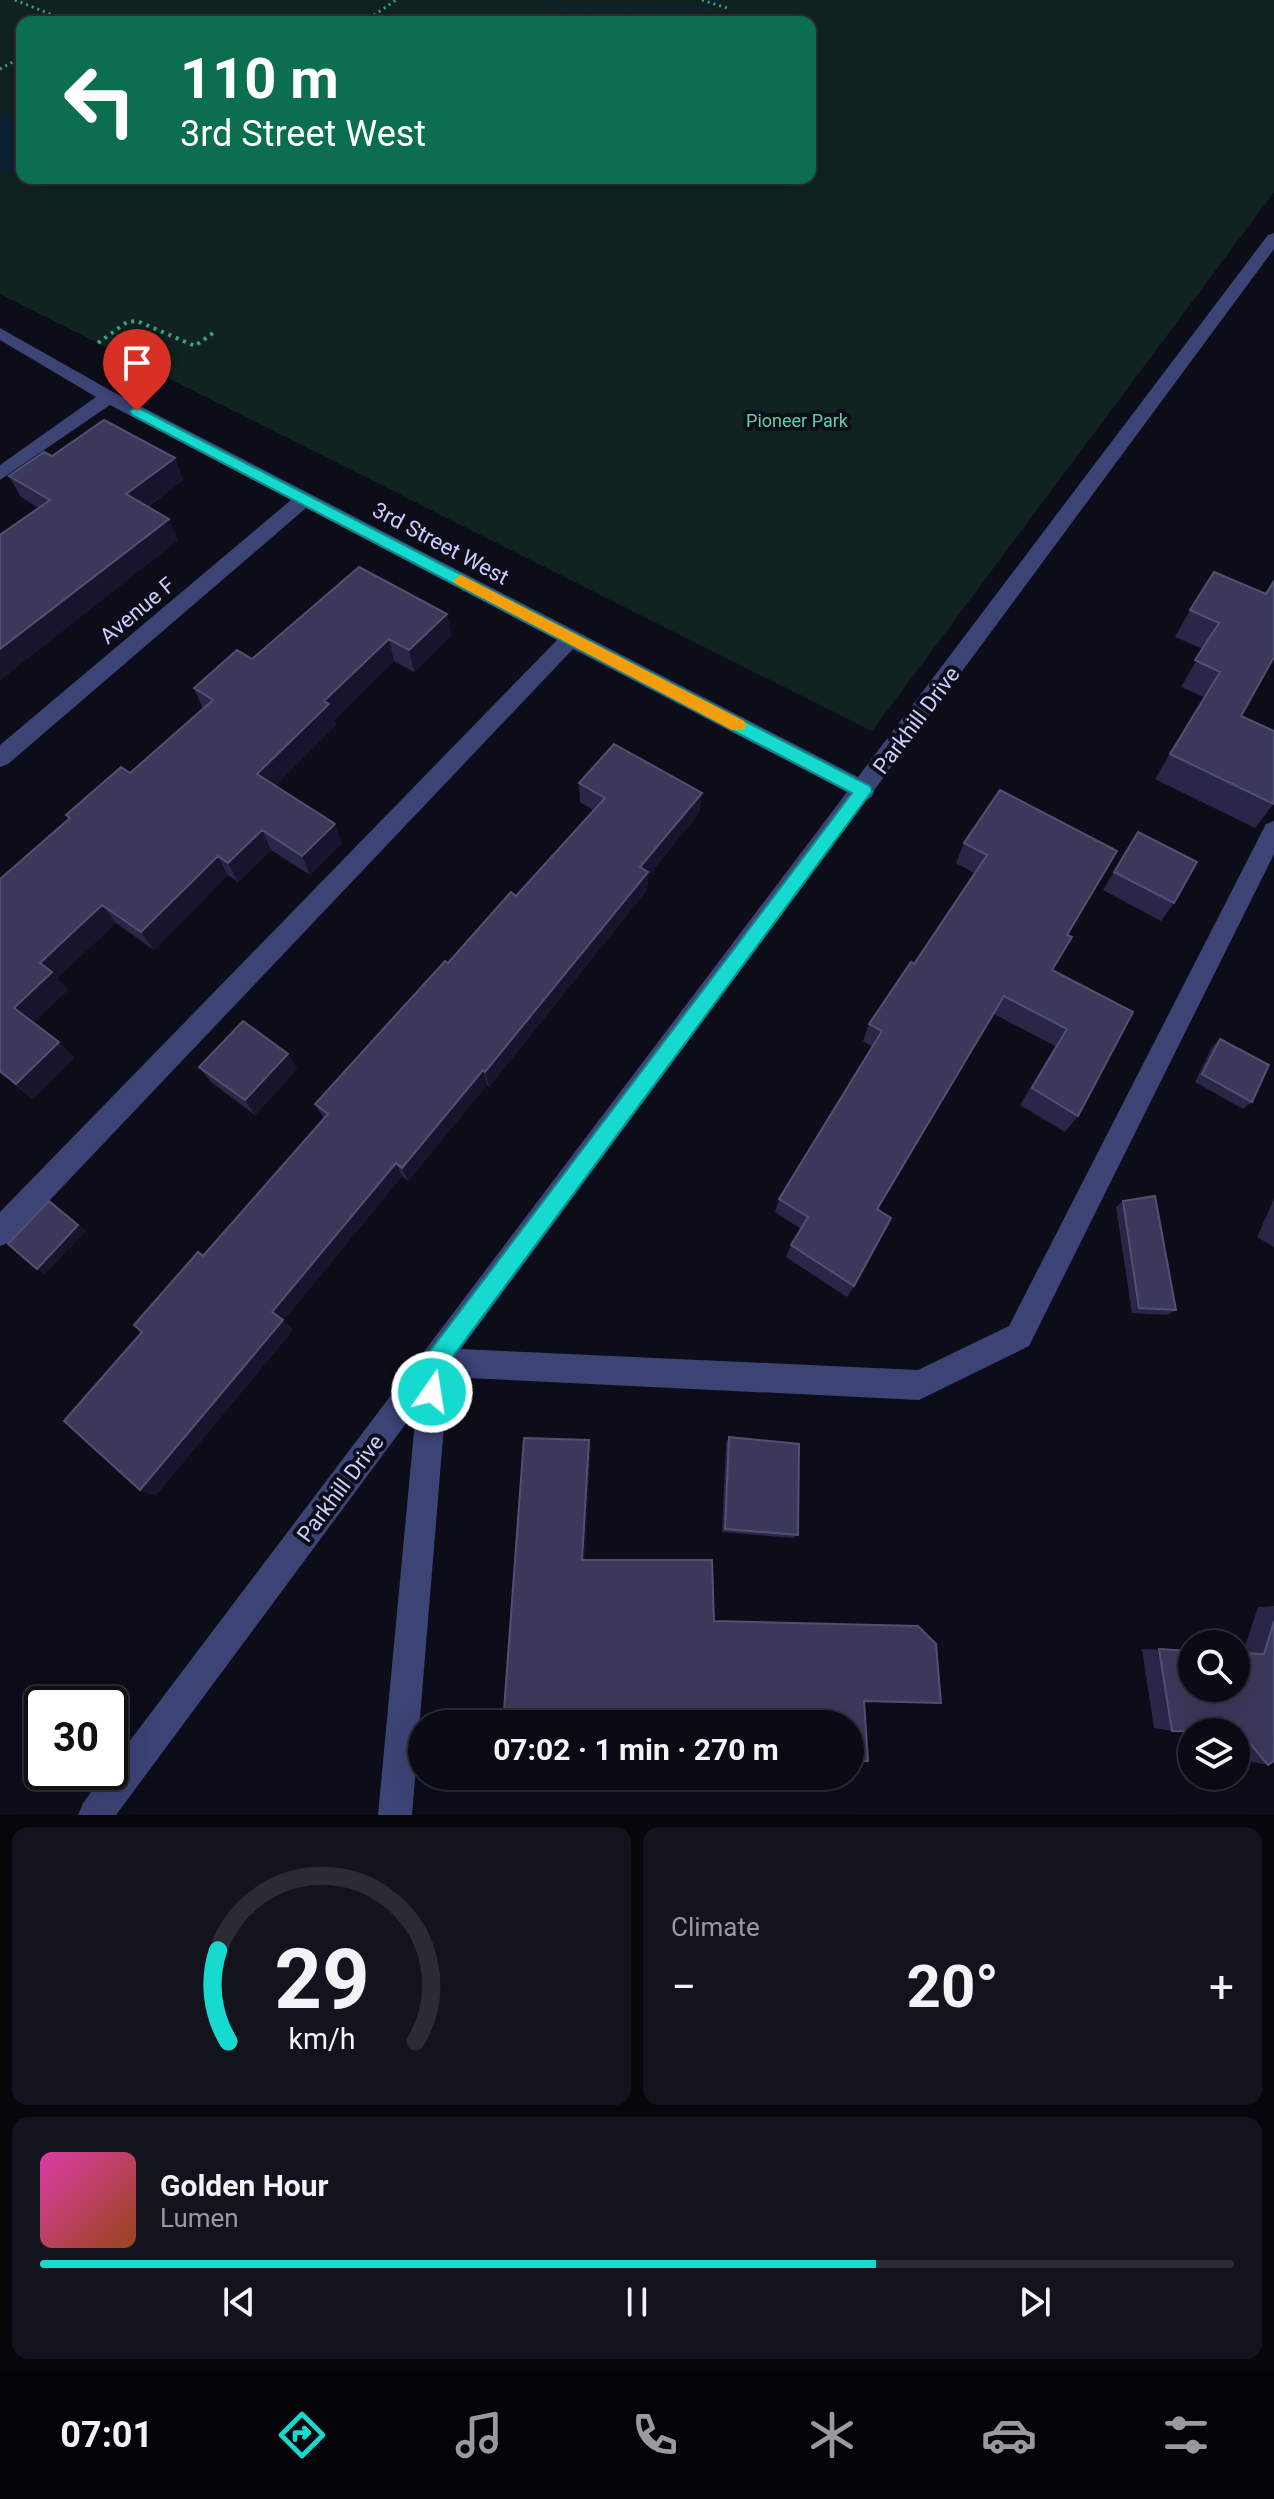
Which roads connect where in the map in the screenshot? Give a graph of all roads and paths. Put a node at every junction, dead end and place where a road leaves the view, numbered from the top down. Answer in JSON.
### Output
{"nodes":[{"id":1,"x":15,"y":0,"type":"edge"},
{"id":2,"x":396,"y":0,"type":"edge"},
{"id":3,"x":704,"y":0,"type":"edge"},
{"id":4,"x":727,"y":8,"type":"dead end"},
{"id":5,"x":55,"y":16,"type":"edge"},
{"id":6,"x":373,"y":16,"type":"edge"},
{"id":7,"x":1274,"y":238,"type":"edge"},
{"id":8,"x":0,"y":333,"type":"edge"},
{"id":9,"x":213,"y":333,"type":"dead end"},
{"id":10,"x":98,"y":343,"type":"dead end"},
{"id":11,"x":109,"y":397,"type":"junction"},
{"id":12,"x":0,"y":474,"type":"edge"},
{"id":13,"x":305,"y":499,"type":"junction"},
{"id":14,"x":571,"y":638,"type":"junction"},
{"id":15,"x":0,"y":758,"type":"edge"},
{"id":16,"x":864,"y":791,"type":"junction"},
{"id":17,"x":1274,"y":831,"type":"edge"},
{"id":18,"x":0,"y":1232,"type":"edge"},
{"id":19,"x":435,"y":1362,"type":"junction"},
{"id":20,"x":95,"y":1815,"type":"edge"},
{"id":21,"x":395,"y":1815,"type":"edge"}],
"edges":[{"from":1,"to":5,"type":"path"},
{"from":2,"to":6,"type":"path"},
{"from":3,"to":4,"type":"path"},
{"from":7,"to":16,"type":"street","name":"Parkhill Drive"},
{"from":8,"to":11,"type":"street","name":"3rd Street West"},
{"from":9,"to":10,"type":"path"},
{"from":11,"to":12,"type":"street"},
{"from":11,"to":13,"type":"street","name":"3rd Street West"},
{"from":13,"to":14,"type":"street","name":"3rd Street West"},
{"from":13,"to":15,"type":"street","name":"Avenue F"},
{"from":14,"to":16,"type":"street","name":"3rd Street West"},
{"from":14,"to":18,"type":"street"},
{"from":16,"to":19,"type":"street","name":"Parkhill Drive"},
{"from":17,"to":19,"type":"street"},
{"from":19,"to":20,"type":"street","name":"Parkhill Drive"},
{"from":19,"to":21,"type":"street"}]}
